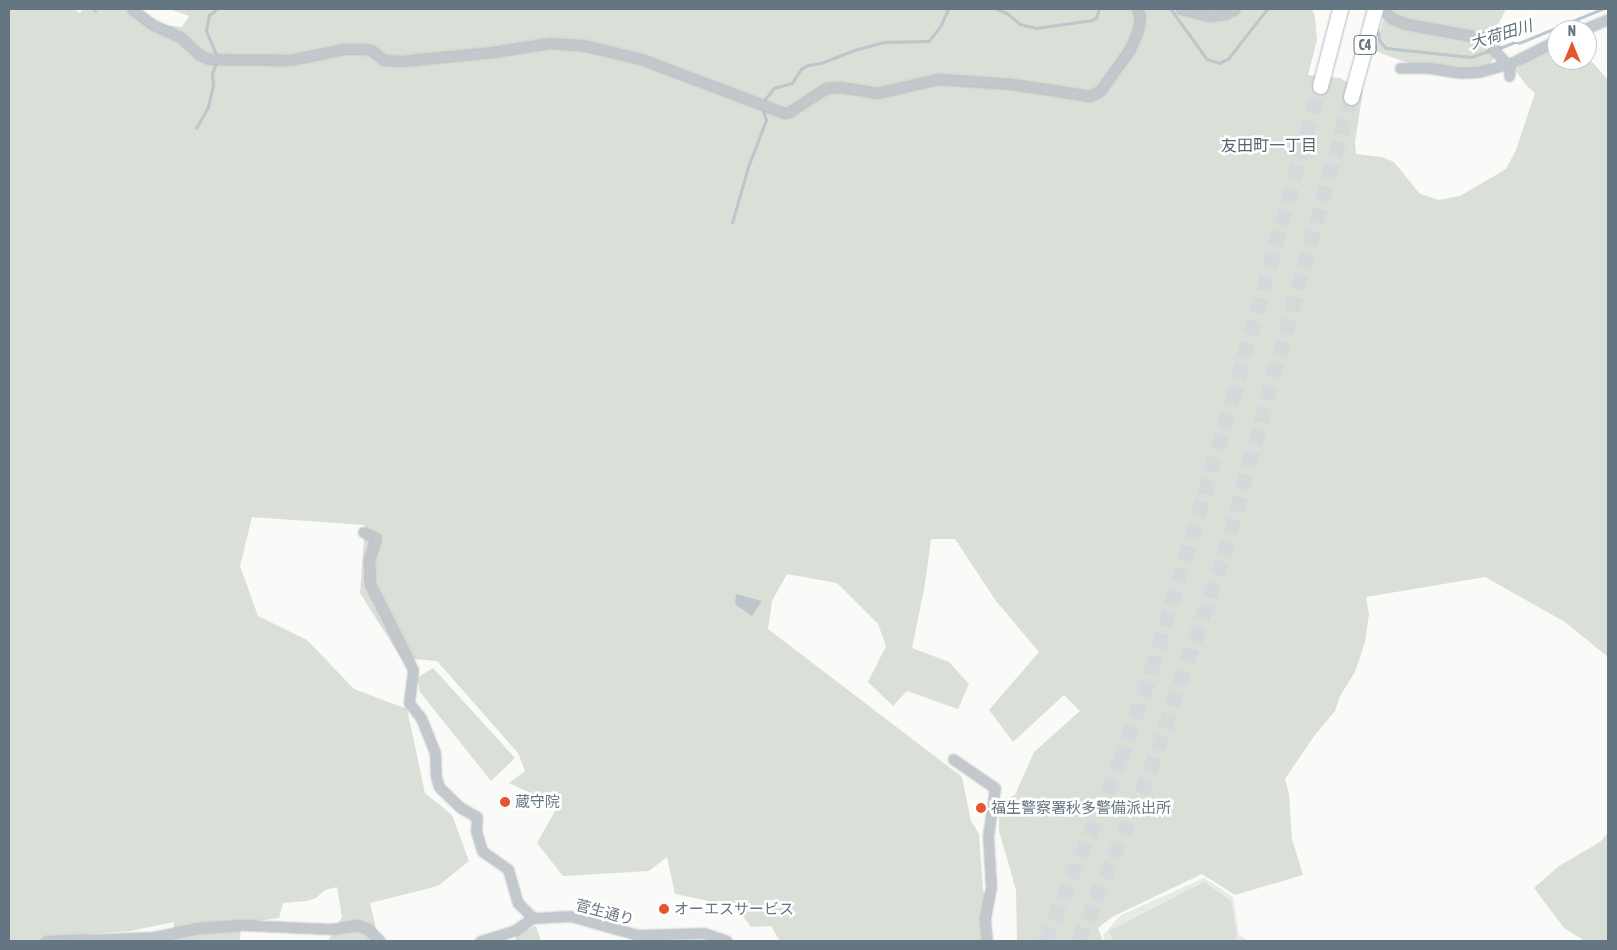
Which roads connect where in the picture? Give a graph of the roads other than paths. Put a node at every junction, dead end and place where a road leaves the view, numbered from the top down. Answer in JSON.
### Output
{"nodes":[{"id":1,"x":132,"y":9,"type":"edge"},
{"id":2,"x":1137,"y":9,"type":"edge"},
{"id":3,"x":1181,"y":9,"type":"edge"},
{"id":4,"x":1235,"y":9,"type":"edge"},
{"id":5,"x":1340,"y":9,"type":"edge"},
{"id":6,"x":1374,"y":9,"type":"edge"},
{"id":7,"x":1383,"y":9,"type":"edge"},
{"id":8,"x":1547,"y":44,"type":"edge"},
{"id":9,"x":1505,"y":62,"type":"junction"},
{"id":10,"x":1400,"y":68,"type":"dead end"},
{"id":11,"x":1509,"y":76,"type":"dead end"},
{"id":12,"x":1320,"y":86,"type":"tunnel mouth"},
{"id":13,"x":1351,"y":97,"type":"tunnel mouth"},
{"id":14,"x":363,"y":532,"type":"dead end"},
{"id":15,"x":953,"y":759,"type":"dead end"},
{"id":16,"x":534,"y":918,"type":"junction"},
{"id":17,"x":46,"y":941,"type":"edge"},
{"id":18,"x":380,"y":941,"type":"edge"},
{"id":19,"x":480,"y":941,"type":"edge"},
{"id":20,"x":727,"y":941,"type":"edge"},
{"id":21,"x":987,"y":941,"type":"edge"}],
"edges":[{"from":1,"to":2,"type":"street"},
{"from":3,"to":4,"type":"street"},
{"from":5,"to":12,"type":"highway","number":"C4"},
{"from":6,"to":13,"type":"highway","number":"C4"},
{"from":7,"to":9,"type":"street"},
{"from":8,"to":9,"type":"street"},
{"from":9,"to":10,"type":"street"},
{"from":9,"to":11,"type":"street"},
{"from":14,"to":16,"type":"street"},
{"from":15,"to":21,"type":"street"},
{"from":16,"to":19,"type":"street","name":"菅生通り"},
{"from":16,"to":20,"type":"street","name":"菅生通り"},
{"from":17,"to":18,"type":"street"}]}
